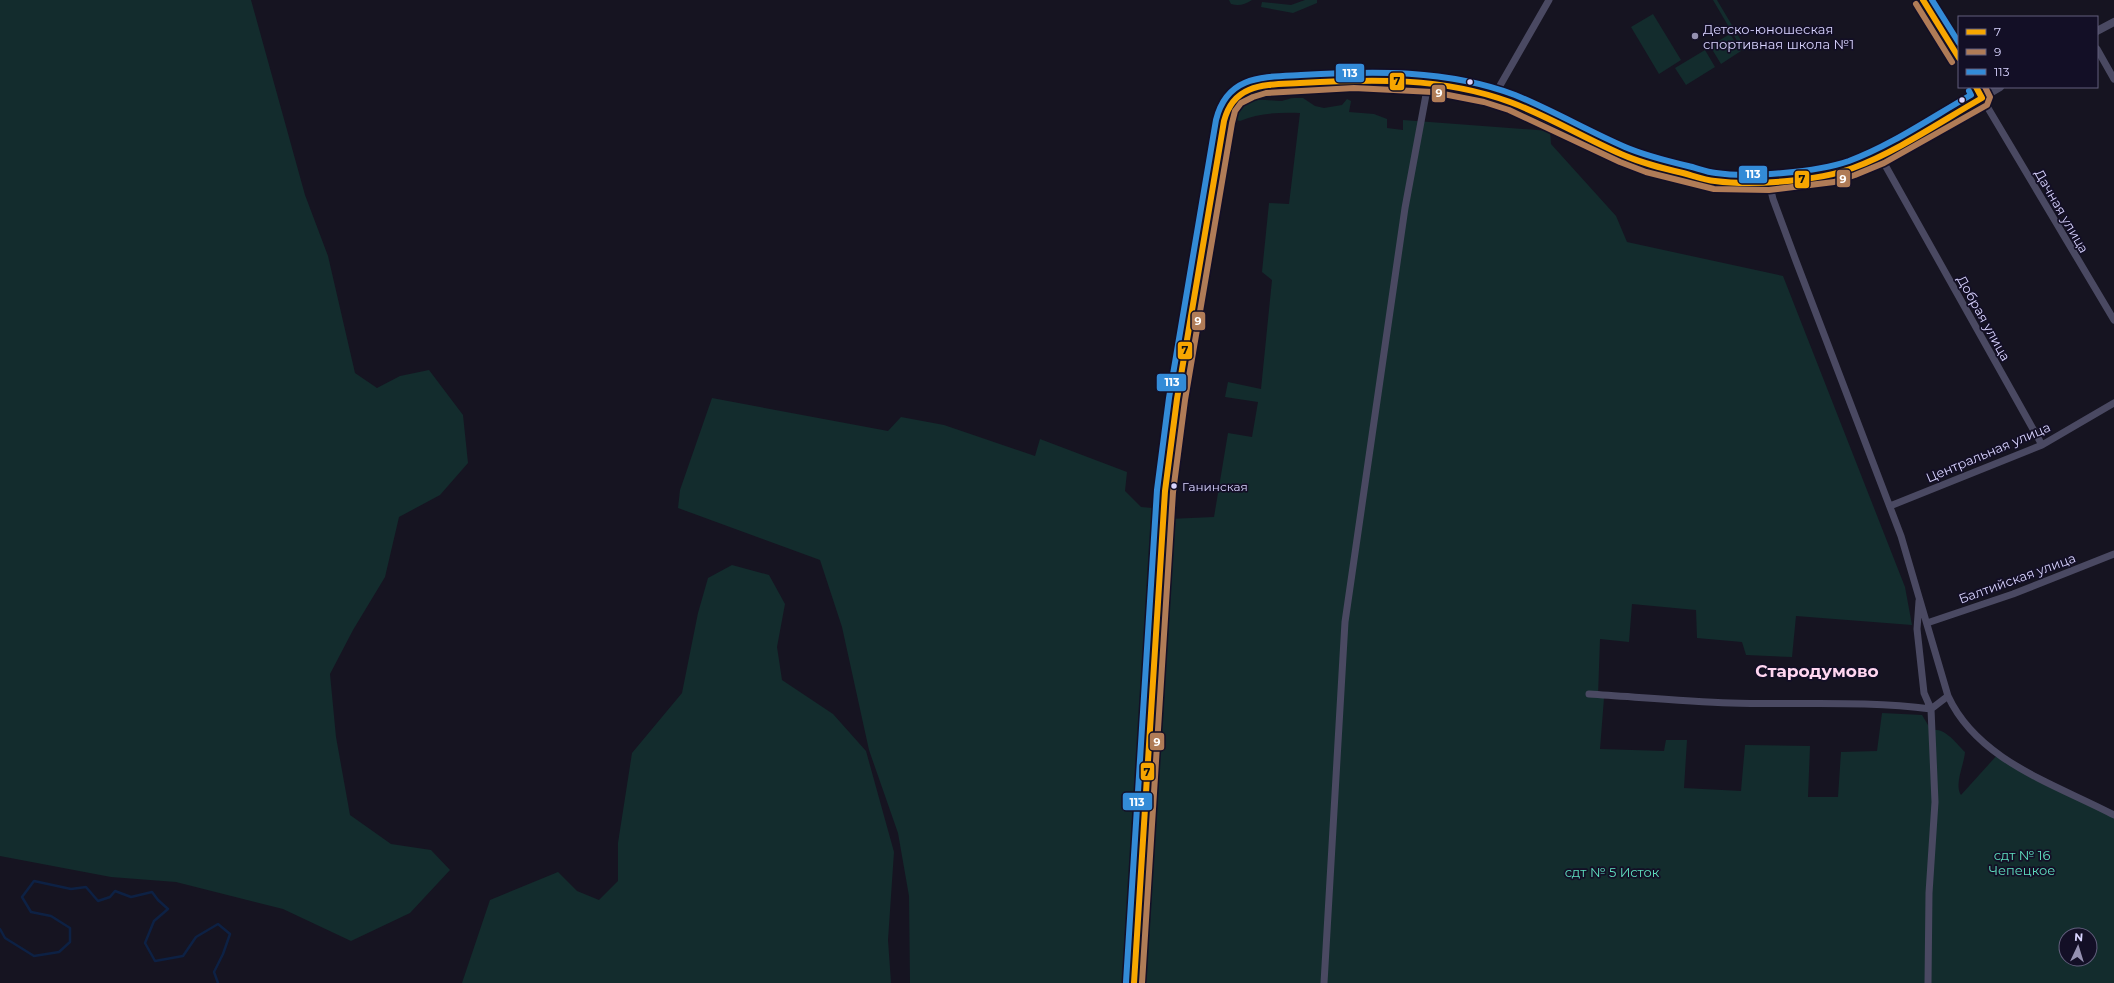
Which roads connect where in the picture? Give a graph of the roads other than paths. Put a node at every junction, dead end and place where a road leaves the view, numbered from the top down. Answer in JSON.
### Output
{"nodes":[{"id":1,"x":1549,"y":0,"type":"edge"},
{"id":2,"x":1923,"y":0,"type":"edge"},
{"id":3,"x":2114,"y":22,"type":"edge"},
{"id":4,"x":2098,"y":30,"type":"edge"},
{"id":5,"x":2098,"y":52,"type":"edge"},
{"id":6,"x":1958,"y":56,"type":"edge"},
{"id":7,"x":2114,"y":78,"type":"edge"},
{"id":8,"x":1428,"y":84,"type":"junction"},
{"id":9,"x":1977,"y":88,"type":"edge"},
{"id":10,"x":1998,"y":88,"type":"edge"},
{"id":11,"x":1494,"y":96,"type":"junction"},
{"id":12,"x":1982,"y":98,"type":"junction"},
{"id":13,"x":1880,"y":156,"type":"junction"},
{"id":14,"x":1769,"y":182,"type":"junction"},
{"id":15,"x":2114,"y":320,"type":"edge"},
{"id":16,"x":2114,"y":403,"type":"edge"},
{"id":17,"x":2042,"y":445,"type":"junction"},
{"id":18,"x":1890,"y":506,"type":"junction"},
{"id":19,"x":2114,"y":554,"type":"edge"},
{"id":20,"x":1920,"y":597,"type":"junction"},
{"id":21,"x":1927,"y":623,"type":"junction"},
{"id":22,"x":1589,"y":694,"type":"dead end"},
{"id":23,"x":1948,"y":696,"type":"junction"},
{"id":24,"x":1931,"y":710,"type":"junction"},
{"id":25,"x":2114,"y":815,"type":"edge"},
{"id":26,"x":1134,"y":983,"type":"edge"},
{"id":27,"x":1324,"y":983,"type":"edge"},
{"id":28,"x":1928,"y":983,"type":"edge"}],
"edges":[{"from":1,"to":11,"type":"street"},
{"from":2,"to":6,"type":"street"},
{"from":3,"to":4,"type":"street"},
{"from":5,"to":7,"type":"street"},
{"from":8,"to":11,"type":"street"},
{"from":8,"to":26,"type":"street"},
{"from":8,"to":27,"type":"street"},
{"from":9,"to":12,"type":"street"},
{"from":10,"to":12,"type":"street"},
{"from":11,"to":14,"type":"street"},
{"from":12,"to":13,"type":"street"},
{"from":12,"to":15,"type":"street","name":"Дачная улица"},
{"from":13,"to":14,"type":"street"},
{"from":13,"to":17,"type":"street","name":"Добрая улица"},
{"from":14,"to":18,"type":"street"},
{"from":16,"to":17,"type":"street","name":"Центральная улица"},
{"from":17,"to":18,"type":"street","name":"Центральная улица"},
{"from":18,"to":20,"type":"street"},
{"from":19,"to":21,"type":"street","name":"Балтийская улица"},
{"from":20,"to":21,"type":"street"},
{"from":20,"to":24,"type":"street"},
{"from":21,"to":23,"type":"street"},
{"from":22,"to":24,"type":"street"},
{"from":23,"to":24,"type":"street"},
{"from":23,"to":25,"type":"street"},
{"from":24,"to":28,"type":"street"}]}
